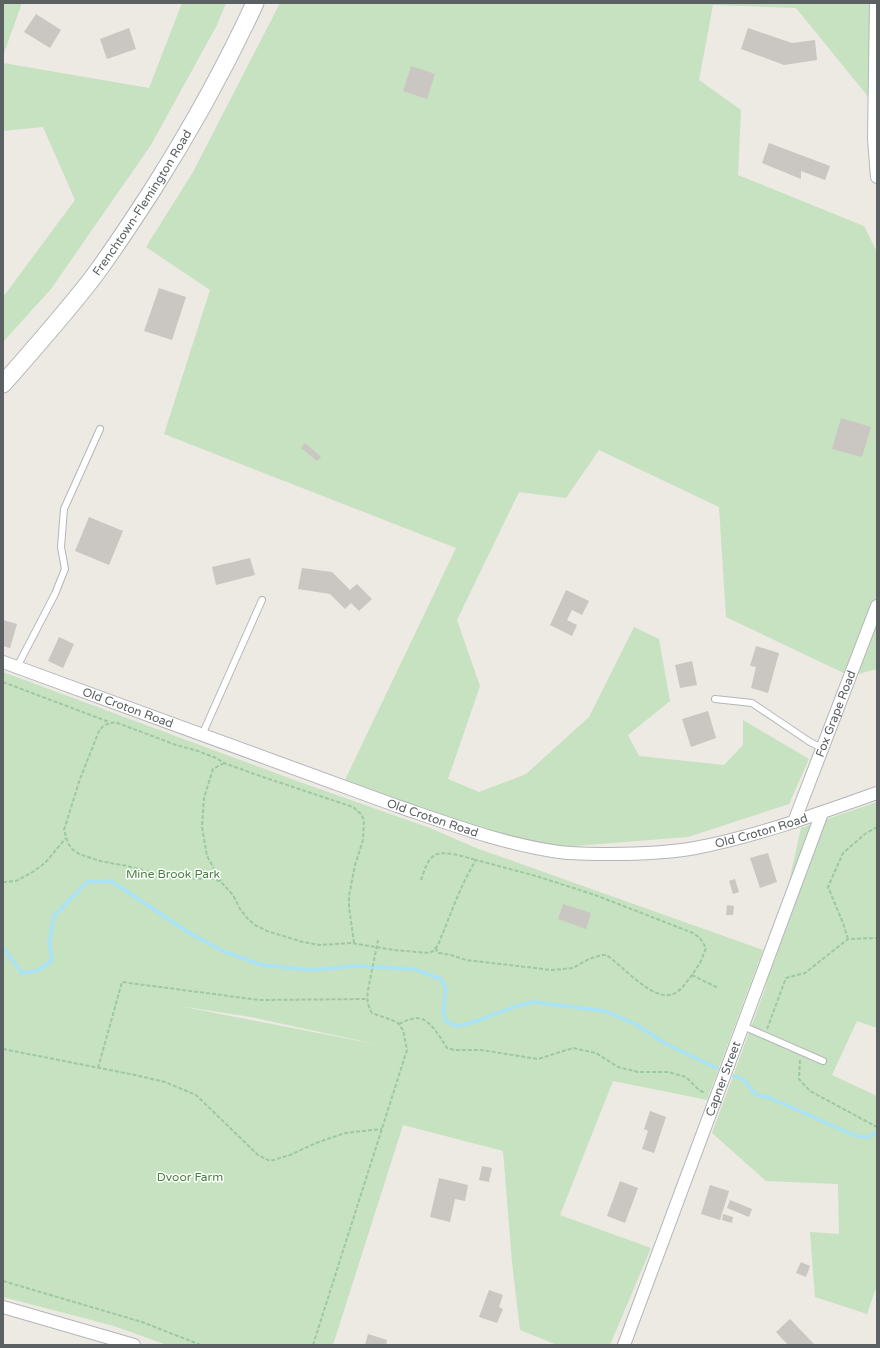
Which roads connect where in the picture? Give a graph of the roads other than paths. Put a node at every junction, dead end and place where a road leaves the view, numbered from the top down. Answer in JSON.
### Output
{"nodes":[{"id":1,"x":255,"y":3,"type":"edge"},
{"id":2,"x":876,"y":3,"type":"edge"},
{"id":3,"x":877,"y":177,"type":"edge"},
{"id":4,"x":3,"y":384,"type":"edge"},
{"id":5,"x":100,"y":429,"type":"dead end"},
{"id":6,"x":262,"y":600,"type":"dead end"},
{"id":7,"x":877,"y":606,"type":"edge"},
{"id":8,"x":3,"y":662,"type":"edge"},
{"id":9,"x":17,"y":667,"type":"junction"},
{"id":10,"x":715,"y":699,"type":"dead end"},
{"id":11,"x":202,"y":735,"type":"junction"},
{"id":12,"x":822,"y":748,"type":"junction"},
{"id":13,"x":877,"y":793,"type":"edge"},
{"id":14,"x":822,"y":813,"type":"junction"},
{"id":15,"x":794,"y":822,"type":"junction"},
{"id":16,"x":743,"y":1026,"type":"junction"},
{"id":17,"x":823,"y":1061,"type":"dead end"},
{"id":18,"x":3,"y":1307,"type":"edge"},
{"id":19,"x":134,"y":1345,"type":"edge"},
{"id":20,"x":624,"y":1345,"type":"edge"}],
"edges":[{"from":1,"to":4,"type":"main road","name":"Frenchtown-Flemington Road"},
{"from":2,"to":3,"type":"street"},
{"from":5,"to":9,"type":"lane"},
{"from":6,"to":11,"type":"lane"},
{"from":7,"to":12,"type":"street","name":"Fox Grape Road"},
{"from":8,"to":9,"type":"street","name":"Old Croton Road"},
{"from":9,"to":11,"type":"street","name":"Old Croton Road"},
{"from":10,"to":12,"type":"lane"},
{"from":11,"to":15,"type":"street","name":"Old Croton Road"},
{"from":12,"to":15,"type":"street","name":"Fox Grape Road"},
{"from":13,"to":14,"type":"street","name":"Old Croton Road"},
{"from":14,"to":15,"type":"street","name":"Old Croton Road"},
{"from":14,"to":16,"type":"street","name":"Capner Street"},
{"from":16,"to":17,"type":"lane"},
{"from":16,"to":20,"type":"street","name":"Capner Street"},
{"from":18,"to":19,"type":"street"}]}
